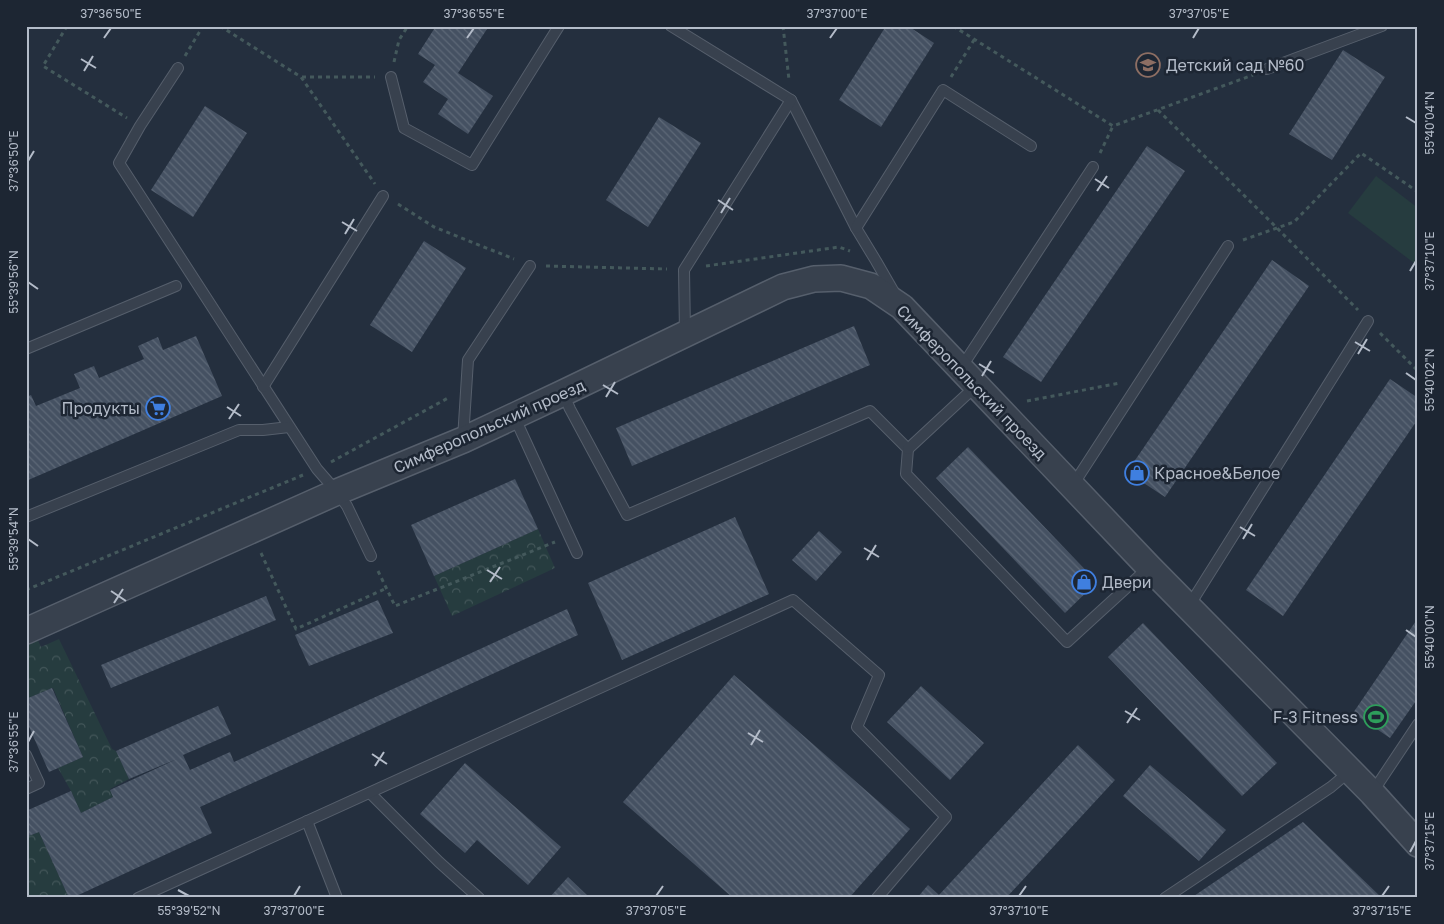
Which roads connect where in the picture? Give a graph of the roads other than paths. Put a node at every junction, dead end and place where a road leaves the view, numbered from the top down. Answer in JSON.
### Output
{"nodes":[{"id":1,"x":559,"y":26,"type":"edge"},
{"id":2,"x":671,"y":26,"type":"edge"},
{"id":3,"x":1382,"y":26,"type":"edge"},
{"id":4,"x":178,"y":68,"type":"road end"},
{"id":5,"x":1267,"y":69,"type":"road end"},
{"id":6,"x":391,"y":77,"type":"road end"},
{"id":7,"x":791,"y":100,"type":"junction"},
{"id":8,"x":1031,"y":146,"type":"dead end"},
{"id":9,"x":1094,"y":167,"type":"road end"},
{"id":10,"x":383,"y":196,"type":"road end"},
{"id":11,"x":856,"y":228,"type":"junction"},
{"id":12,"x":1228,"y":246,"type":"road end"},
{"id":13,"x":530,"y":266,"type":"road end"},
{"id":14,"x":176,"y":286,"type":"dead end"},
{"id":15,"x":902,"y":307,"type":"junction"},
{"id":16,"x":1368,"y":321,"type":"road end"},
{"id":17,"x":685,"y":335,"type":"junction"},
{"id":18,"x":26,"y":349,"type":"edge"},
{"id":19,"x":969,"y":377,"type":"junction"},
{"id":20,"x":263,"y":387,"type":"junction"},
{"id":21,"x":564,"y":393,"type":"junction"},
{"id":22,"x":514,"y":416,"type":"junction"},
{"id":23,"x":289,"y":426,"type":"junction"},
{"id":24,"x":463,"y":440,"type":"junction"},
{"id":25,"x":908,"y":449,"type":"junction"},
{"id":26,"x":1072,"y":486,"type":"junction"},
{"id":27,"x":337,"y":492,"type":"junction"},
{"id":28,"x":26,"y":517,"type":"edge"},
{"id":29,"x":577,"y":553,"type":"dead end"},
{"id":30,"x":371,"y":556,"type":"road end"},
{"id":31,"x":1149,"y":567,"type":"junction"},
{"id":32,"x":1189,"y":607,"type":"junction"},
{"id":33,"x":26,"y":631,"type":"edge"},
{"id":34,"x":1418,"y":724,"type":"edge"},
{"id":35,"x":26,"y":755,"type":"edge"},
{"id":36,"x":1350,"y":771,"type":"junction"},
{"id":37,"x":26,"y":789,"type":"edge"},
{"id":38,"x":370,"y":793,"type":"junction"},
{"id":39,"x":1372,"y":794,"type":"junction"},
{"id":40,"x":307,"y":821,"type":"junction"},
{"id":41,"x":1418,"y":844,"type":"edge"},
{"id":42,"x":138,"y":898,"type":"edge"},
{"id":43,"x":337,"y":898,"type":"edge"},
{"id":44,"x":479,"y":898,"type":"edge"},
{"id":45,"x":876,"y":898,"type":"edge"},
{"id":46,"x":1165,"y":898,"type":"edge"}],
"edges":[{"from":1,"to":6,"type":"lane"},
{"from":2,"to":7,"type":"lane"},
{"from":3,"to":5,"type":"lane"},
{"from":4,"to":20,"type":"lane"},
{"from":7,"to":11,"type":"lane"},
{"from":7,"to":17,"type":"lane"},
{"from":8,"to":11,"type":"lane"},
{"from":9,"to":19,"type":"lane"},
{"from":10,"to":20,"type":"lane"},
{"from":11,"to":15,"type":"lane"},
{"from":12,"to":26,"type":"lane"},
{"from":13,"to":24,"type":"lane"},
{"from":14,"to":18,"type":"lane"},
{"from":15,"to":17,"type":"street","name":"Симферопольский проезд"},
{"from":15,"to":19,"type":"street","name":"Симферопольский проезд"},
{"from":16,"to":32,"type":"lane"},
{"from":17,"to":21,"type":"street","name":"Симферопольский проезд"},
{"from":19,"to":25,"type":"lane"},
{"from":19,"to":26,"type":"street","name":"Симферопольский проезд"},
{"from":20,"to":23,"type":"lane"},
{"from":21,"to":22,"type":"street","name":"Симферопольский проезд"},
{"from":21,"to":25,"type":"lane"},
{"from":22,"to":24,"type":"street","name":"Симферопольский проезд"},
{"from":22,"to":29,"type":"lane"},
{"from":23,"to":27,"type":"lane"},
{"from":23,"to":28,"type":"lane"},
{"from":24,"to":27,"type":"street","name":"Симферопольский проезд"},
{"from":25,"to":31,"type":"lane"},
{"from":26,"to":31,"type":"street","name":"Симферопольский проезд"},
{"from":27,"to":30,"type":"lane"},
{"from":27,"to":33,"type":"street","name":"Симферопольский проезд"},
{"from":31,"to":32,"type":"street","name":"Симферопольский проезд"},
{"from":32,"to":36,"type":"street","name":"Симферопольский проезд"},
{"from":34,"to":39,"type":"lane"},
{"from":35,"to":37,"type":"lane"},
{"from":36,"to":39,"type":"street","name":"Симферопольский проезд"},
{"from":36,"to":46,"type":"lane"},
{"from":38,"to":40,"type":"lane"},
{"from":38,"to":44,"type":"lane"},
{"from":38,"to":45,"type":"lane"},
{"from":39,"to":41,"type":"street","name":"Симферопольский проезд"},
{"from":40,"to":42,"type":"lane"},
{"from":40,"to":43,"type":"lane"}]}
